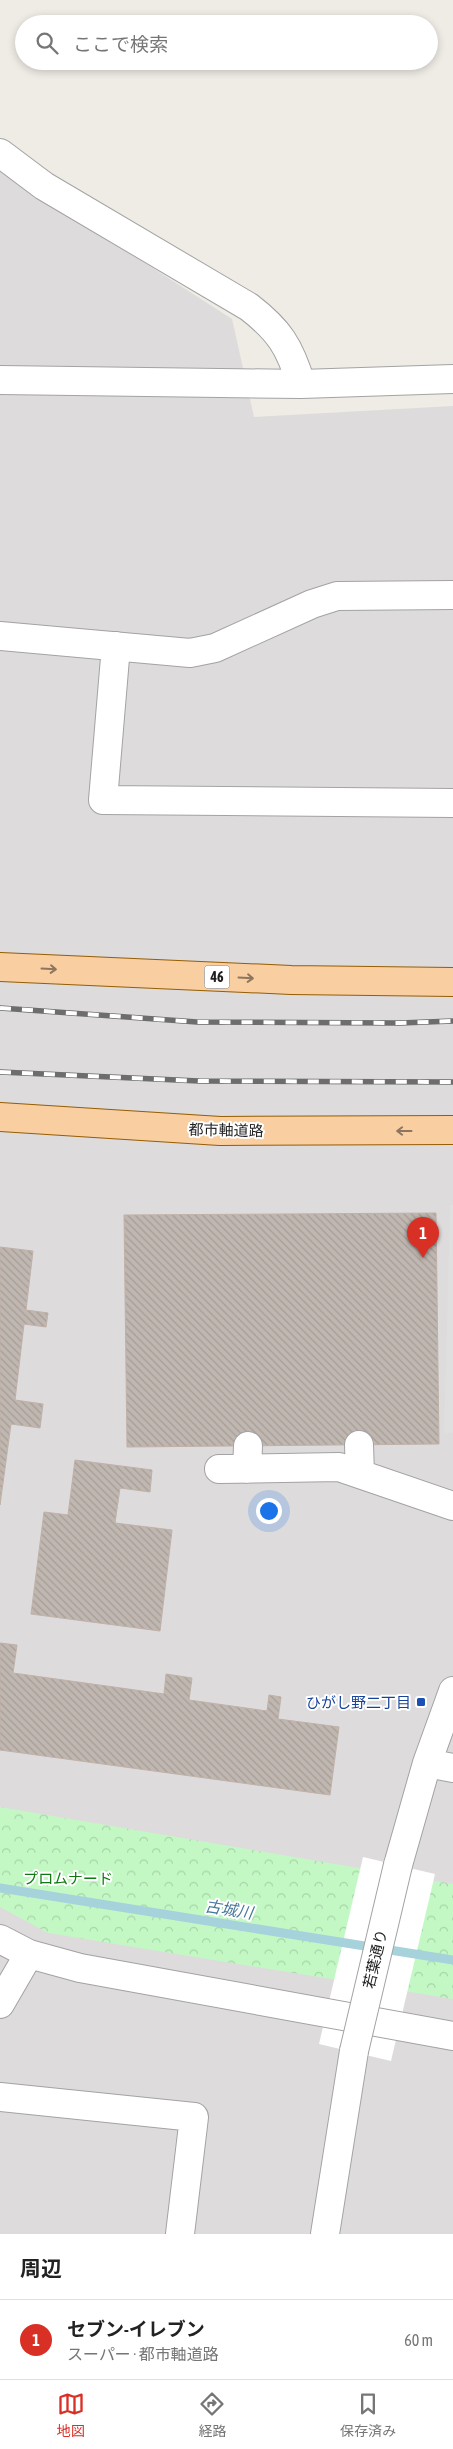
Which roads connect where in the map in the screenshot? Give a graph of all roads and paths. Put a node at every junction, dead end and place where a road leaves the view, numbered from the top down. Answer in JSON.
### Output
{"nodes":[{"id":1,"x":0,"y":153,"type":"edge"},
{"id":2,"x":453,"y":379,"type":"edge"},
{"id":3,"x":0,"y":380,"type":"edge"},
{"id":4,"x":301,"y":384,"type":"junction"},
{"id":5,"x":453,"y":595,"type":"edge"},
{"id":6,"x":0,"y":636,"type":"edge"},
{"id":7,"x":116,"y":646,"type":"junction"},
{"id":8,"x":453,"y":803,"type":"edge"},
{"id":9,"x":0,"y":967,"type":"edge"},
{"id":10,"x":453,"y":982,"type":"edge"},
{"id":11,"x":0,"y":1117,"type":"edge"},
{"id":12,"x":453,"y":1130,"type":"edge"},
{"id":13,"x":220,"y":1132,"type":"junction"},
{"id":14,"x":0,"y":1133,"type":"edge"},
{"id":15,"x":359,"y":1445,"type":"dead end"},
{"id":16,"x":219,"y":1468,"type":"dead end"},
{"id":17,"x":360,"y":1474,"type":"junction"},
{"id":18,"x":453,"y":1506,"type":"edge"},
{"id":19,"x":453,"y":1691,"type":"edge"},
{"id":20,"x":440,"y":1766,"type":"edge"},
{"id":21,"x":0,"y":1939,"type":"edge"},
{"id":22,"x":29,"y":1954,"type":"junction"},
{"id":23,"x":0,"y":2004,"type":"edge"},
{"id":24,"x":453,"y":2036,"type":"edge"},
{"id":25,"x":0,"y":2097,"type":"edge"},
{"id":26,"x":180,"y":2234,"type":"edge"},
{"id":27,"x":325,"y":2234,"type":"edge"}],
"edges":[{"from":1,"to":4,"type":"street"},
{"from":2,"to":4,"type":"street"},
{"from":3,"to":4,"type":"street"},
{"from":5,"to":7,"type":"street"},
{"from":6,"to":7,"type":"street"},
{"from":7,"to":8,"type":"street"},
{"from":9,"to":10,"type":"main road","number":"46","one_way":true},
{"from":11,"to":13,"type":"main road","name":"都市軸道路"},
{"from":12,"to":13,"type":"main road","name":"都市軸道路","one_way":true},
{"from":13,"to":14,"type":"main road"},
{"from":15,"to":17,"type":"street"},
{"from":16,"to":17,"type":"street"},
{"from":17,"to":18,"type":"street"},
{"from":19,"to":20,"type":"street","name":"若葉通り"},
{"from":20,"to":27,"type":"street","name":"若葉通り","bridge":true},
{"from":21,"to":22,"type":"street"},
{"from":22,"to":23,"type":"street"},
{"from":22,"to":24,"type":"street"},
{"from":25,"to":26,"type":"street"}]}
